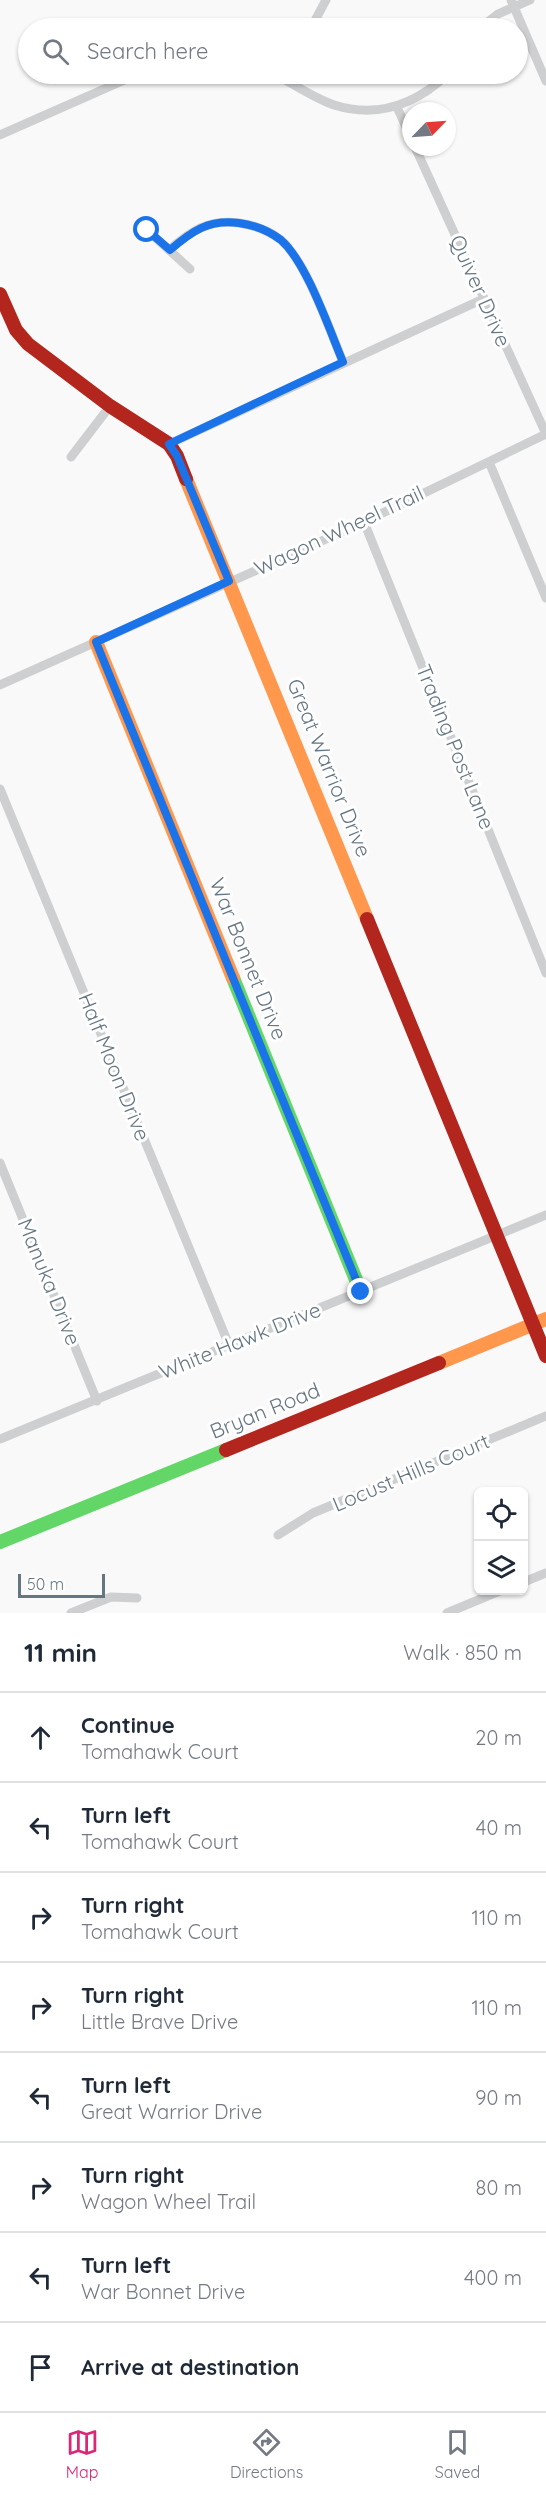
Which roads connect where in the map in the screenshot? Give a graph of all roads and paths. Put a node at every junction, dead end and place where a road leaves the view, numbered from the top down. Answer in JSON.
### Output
{"nodes":[{"id":1,"x":326,"y":0,"type":"edge"},
{"id":2,"x":530,"y":0,"type":"edge"},
{"id":3,"x":513,"y":4,"type":"edge"},
{"id":4,"x":316,"y":18,"type":"edge"},
{"id":5,"x":493,"y":18,"type":"edge"},
{"id":6,"x":519,"y":18,"type":"edge"},
{"id":7,"x":528,"y":39,"type":"edge"},
{"id":8,"x":546,"y":81,"type":"edge"},
{"id":9,"x":115,"y":84,"type":"edge"},
{"id":10,"x":299,"y":84,"type":"edge"},
{"id":11,"x":437,"y":84,"type":"edge"},
{"id":12,"x":397,"y":107,"type":"junction"},
{"id":13,"x":402,"y":118,"type":"edge"},
{"id":14,"x":0,"y":135,"type":"edge"},
{"id":15,"x":419,"y":156,"type":"edge"},
{"id":16,"x":147,"y":230,"type":"dead end"},
{"id":17,"x":170,"y":250,"type":"junction"},
{"id":18,"x":190,"y":269,"type":"dead end"},
{"id":19,"x":0,"y":294,"type":"edge"},
{"id":20,"x":483,"y":300,"type":"junction"},
{"id":21,"x":343,"y":362,"type":"junction"},
{"id":22,"x":110,"y":406,"type":"junction"},
{"id":23,"x":546,"y":434,"type":"edge"},
{"id":24,"x":169,"y":444,"type":"junction"},
{"id":25,"x":71,"y":457,"type":"dead end"},
{"id":26,"x":489,"y":462,"type":"junction"},
{"id":27,"x":364,"y":522,"type":"junction"},
{"id":28,"x":229,"y":581,"type":"junction"},
{"id":29,"x":546,"y":598,"type":"edge"},
{"id":30,"x":96,"y":642,"type":"junction"},
{"id":31,"x":0,"y":685,"type":"edge"},
{"id":32,"x":0,"y":789,"type":"edge"},
{"id":33,"x":546,"y":973,"type":"edge"},
{"id":34,"x":0,"y":1163,"type":"edge"},
{"id":35,"x":546,"y":1215,"type":"edge"},
{"id":36,"x":498,"y":1235,"type":"junction"},
{"id":37,"x":361,"y":1292,"type":"junction"},
{"id":38,"x":540,"y":1322,"type":"edge"},
{"id":39,"x":229,"y":1346,"type":"junction"},
{"id":40,"x":546,"y":1356,"type":"edge"},
{"id":41,"x":97,"y":1401,"type":"junction"},
{"id":42,"x":546,"y":1416,"type":"edge"},
{"id":43,"x":0,"y":1439,"type":"edge"},
{"id":44,"x":278,"y":1535,"type":"dead end"},
{"id":45,"x":0,"y":1542,"type":"edge"},
{"id":46,"x":546,"y":1573,"type":"edge"},
{"id":47,"x":528,"y":1580,"type":"edge"},
{"id":48,"x":490,"y":1595,"type":"edge"},
{"id":49,"x":137,"y":1598,"type":"dead end"},
{"id":50,"x":71,"y":1613,"type":"edge"},
{"id":51,"x":447,"y":1613,"type":"edge"}],
"edges":[{"from":1,"to":4,"type":"street"},
{"from":2,"to":3,"type":"street"},
{"from":3,"to":5,"type":"street"},
{"from":3,"to":6,"type":"street"},
{"from":7,"to":8,"type":"street"},
{"from":9,"to":14,"type":"street"},
{"from":10,"to":12,"type":"street"},
{"from":11,"to":12,"type":"street"},
{"from":12,"to":13,"type":"street"},
{"from":15,"to":20,"type":"street","name":"Quiver Drive"},
{"from":16,"to":17,"type":"street"},
{"from":17,"to":18,"type":"street"},
{"from":17,"to":21,"type":"street"},
{"from":19,"to":22,"type":"street","name":"Great Warrior Drive"},
{"from":20,"to":21,"type":"street"},
{"from":20,"to":23,"type":"street","name":"Quiver Drive"},
{"from":21,"to":24,"type":"street"},
{"from":22,"to":24,"type":"street","name":"Great Warrior Drive"},
{"from":22,"to":25,"type":"street"},
{"from":23,"to":26,"type":"street","name":"Wagon Wheel Trail"},
{"from":24,"to":28,"type":"street","name":"Great Warrior Drive"},
{"from":26,"to":27,"type":"street","name":"Wagon Wheel Trail"},
{"from":26,"to":29,"type":"street"},
{"from":27,"to":28,"type":"street","name":"Wagon Wheel Trail"},
{"from":27,"to":33,"type":"street","name":"Trading Post Lane"},
{"from":28,"to":30,"type":"street","name":"Wagon Wheel Trail"},
{"from":28,"to":36,"type":"street","name":"Great Warrior Drive"},
{"from":30,"to":31,"type":"street","name":"Wagon Wheel Trail"},
{"from":30,"to":37,"type":"street","name":"War Bonnet Drive"},
{"from":32,"to":39,"type":"street","name":"Half Moon Drive"},
{"from":34,"to":41,"type":"street","name":"Manuka Drive"},
{"from":35,"to":36,"type":"street","name":"White Hawk Drive"},
{"from":36,"to":37,"type":"street","name":"White Hawk Drive"},
{"from":36,"to":38,"type":"street","name":"Great Warrior Drive"},
{"from":37,"to":39,"type":"street","name":"White Hawk Drive"},
{"from":38,"to":40,"type":"street","name":"Great Warrior Drive"},
{"from":38,"to":45,"type":"street","name":"Bryan Road"},
{"from":39,"to":41,"type":"street","name":"White Hawk Drive"},
{"from":41,"to":43,"type":"street","name":"White Hawk Drive"},
{"from":42,"to":44,"type":"street","name":"Locust Hills Court"},
{"from":46,"to":47,"type":"street"},
{"from":48,"to":51,"type":"street"},
{"from":49,"to":50,"type":"street"}]}
